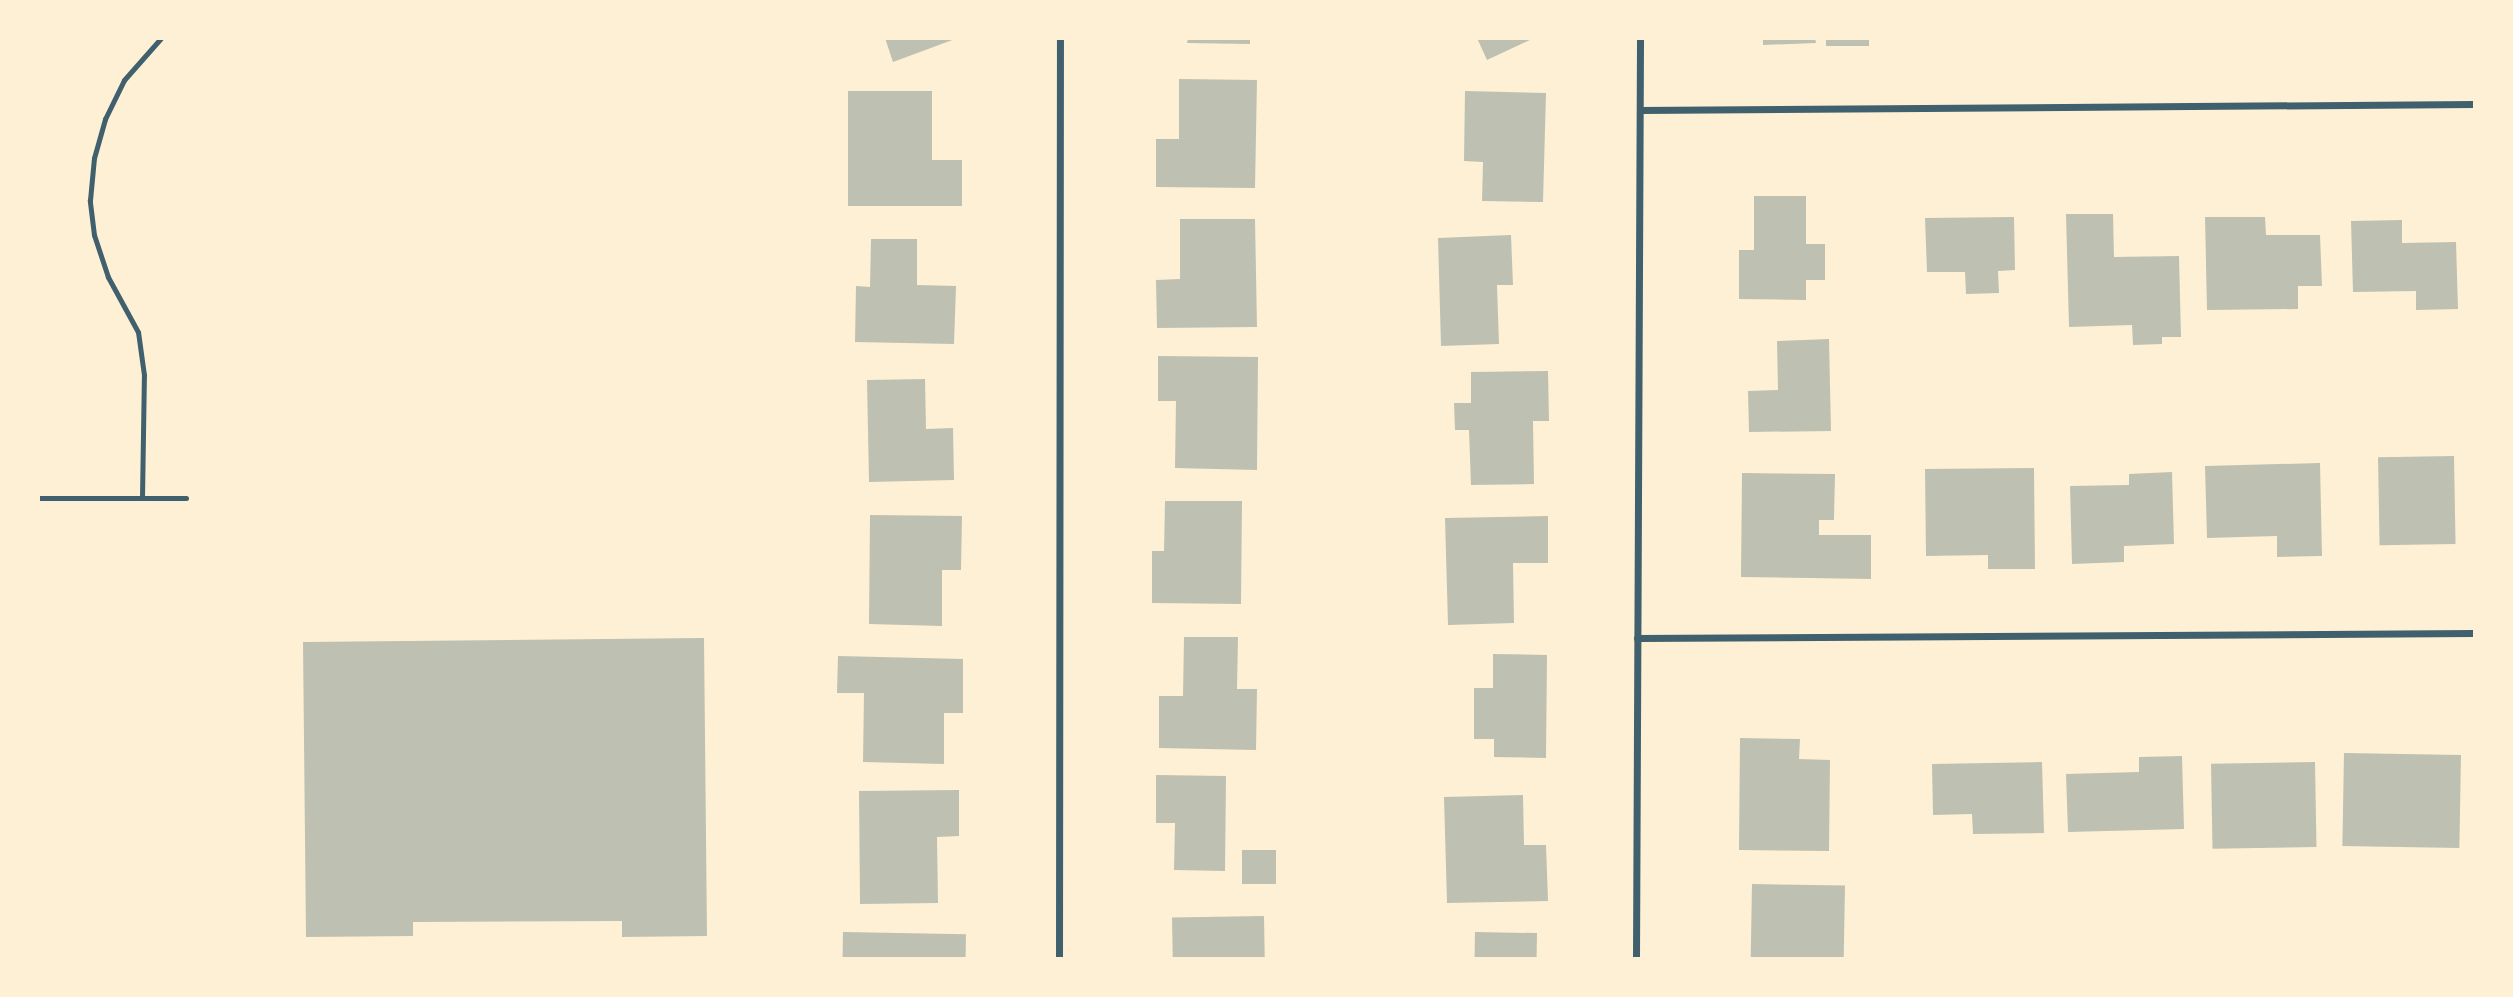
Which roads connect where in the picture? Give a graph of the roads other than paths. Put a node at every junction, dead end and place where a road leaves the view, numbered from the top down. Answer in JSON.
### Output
{"nodes":[{"id":1,"x":161,"y":38,"type":"edge"},
{"id":2,"x":1060,"y":38,"type":"edge"},
{"id":3,"x":1640,"y":38,"type":"edge"},
{"id":4,"x":2474,"y":104,"type":"edge"},
{"id":5,"x":1640,"y":110,"type":"junction"},
{"id":6,"x":38,"y":498,"type":"edge"},
{"id":7,"x":142,"y":498,"type":"junction"},
{"id":8,"x":186,"y":498,"type":"dead end"},
{"id":9,"x":2474,"y":633,"type":"edge"},
{"id":10,"x":1637,"y":638,"type":"junction"},
{"id":11,"x":1059,"y":958,"type":"edge"},
{"id":12,"x":1636,"y":958,"type":"edge"}],
"edges":[{"from":1,"to":7,"type":"lane"},
{"from":2,"to":11,"type":"street"},
{"from":3,"to":5,"type":"street"},
{"from":4,"to":5,"type":"street"},
{"from":5,"to":10,"type":"street"},
{"from":6,"to":7,"type":"lane"},
{"from":7,"to":8,"type":"lane"},
{"from":9,"to":10,"type":"street"},
{"from":10,"to":12,"type":"street"}]}
